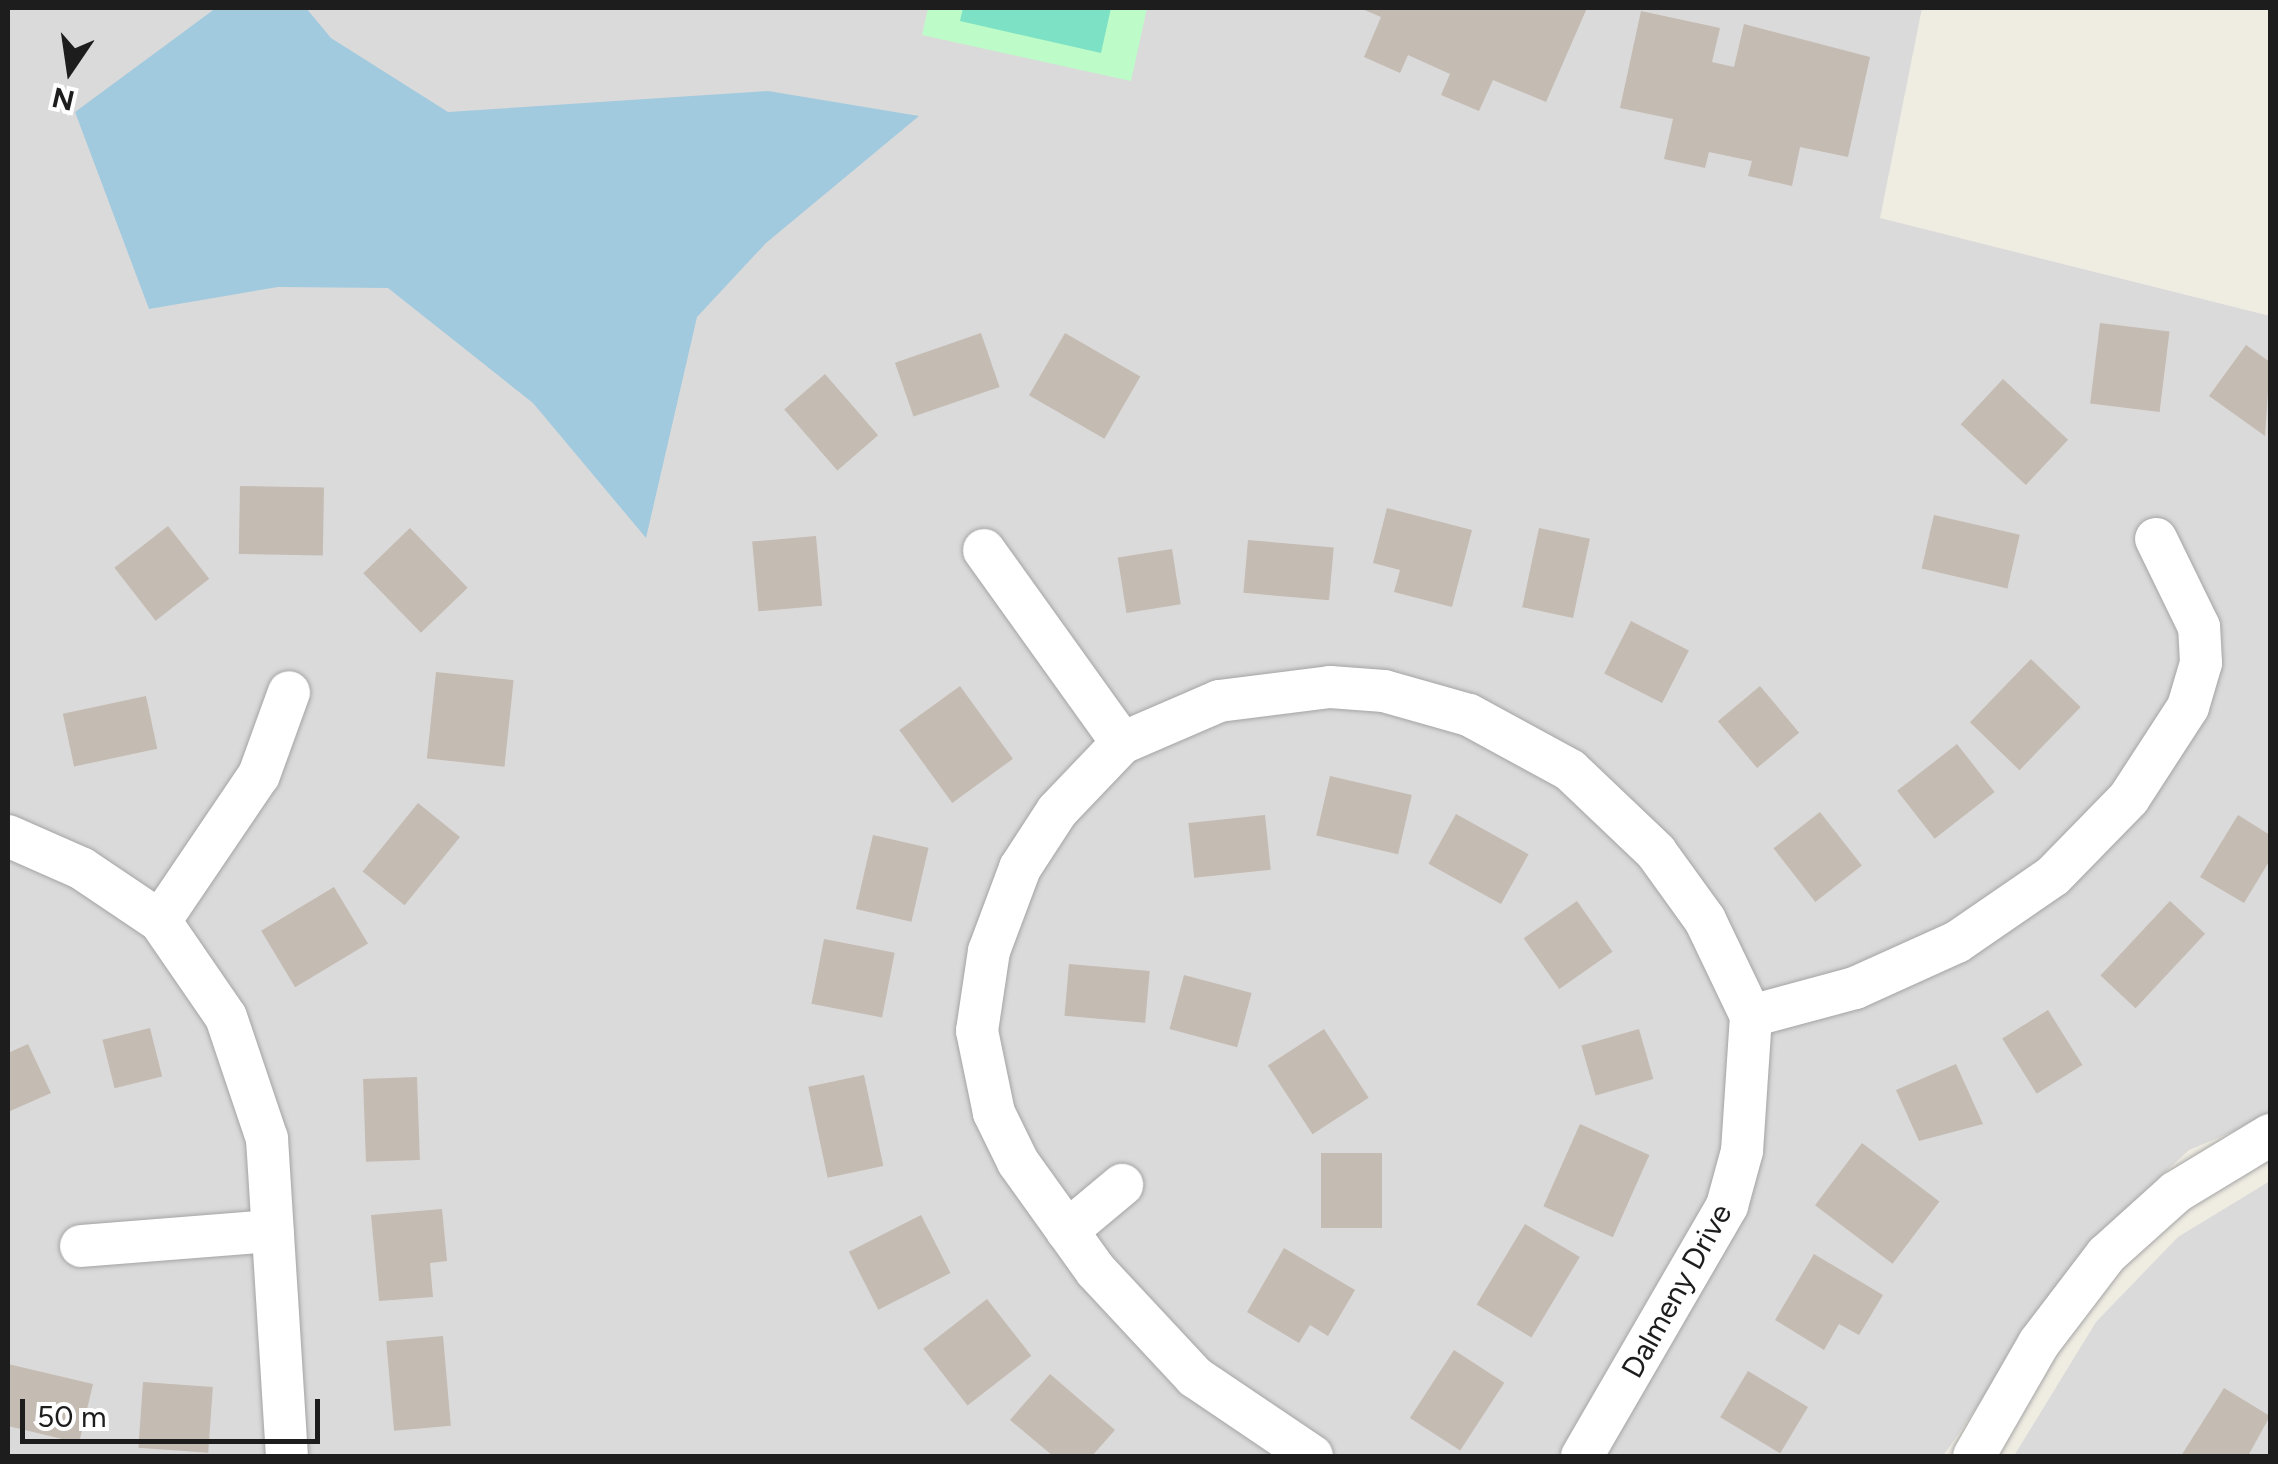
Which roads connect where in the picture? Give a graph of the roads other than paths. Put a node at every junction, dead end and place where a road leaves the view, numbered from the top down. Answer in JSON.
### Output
{"nodes":[{"id":1,"x":2156,"y":539,"type":"dead end"},
{"id":2,"x":984,"y":550,"type":"dead end"},
{"id":3,"x":289,"y":692,"type":"dead end"},
{"id":4,"x":1122,"y":743,"type":"junction"},
{"id":5,"x":8,"y":836,"type":"edge"},
{"id":6,"x":160,"y":922,"type":"junction"},
{"id":7,"x":1751,"y":1016,"type":"junction"},
{"id":8,"x":2270,"y":1135,"type":"edge"},
{"id":9,"x":1122,"y":1185,"type":"dead end"},
{"id":10,"x":272,"y":1231,"type":"junction"},
{"id":11,"x":1067,"y":1231,"type":"junction"},
{"id":12,"x":80,"y":1246,"type":"dead end"},
{"id":13,"x":287,"y":1456,"type":"edge"},
{"id":14,"x":1312,"y":1456,"type":"edge"},
{"id":15,"x":1582,"y":1456,"type":"edge"},
{"id":16,"x":1974,"y":1456,"type":"edge"}],
"edges":[{"from":1,"to":7,"type":"street"},
{"from":2,"to":4,"type":"street"},
{"from":3,"to":6,"type":"street"},
{"from":4,"to":7,"type":"street","name":"Dalmeny Drive"},
{"from":4,"to":11,"type":"street","name":"Dalmeny Drive"},
{"from":5,"to":6,"type":"street"},
{"from":6,"to":10,"type":"street"},
{"from":7,"to":15,"type":"street","name":"Dalmeny Drive"},
{"from":8,"to":16,"type":"street"},
{"from":9,"to":11,"type":"street"},
{"from":10,"to":12,"type":"street"},
{"from":10,"to":13,"type":"street"},
{"from":11,"to":14,"type":"street","name":"Dalmeny Drive"}]}
